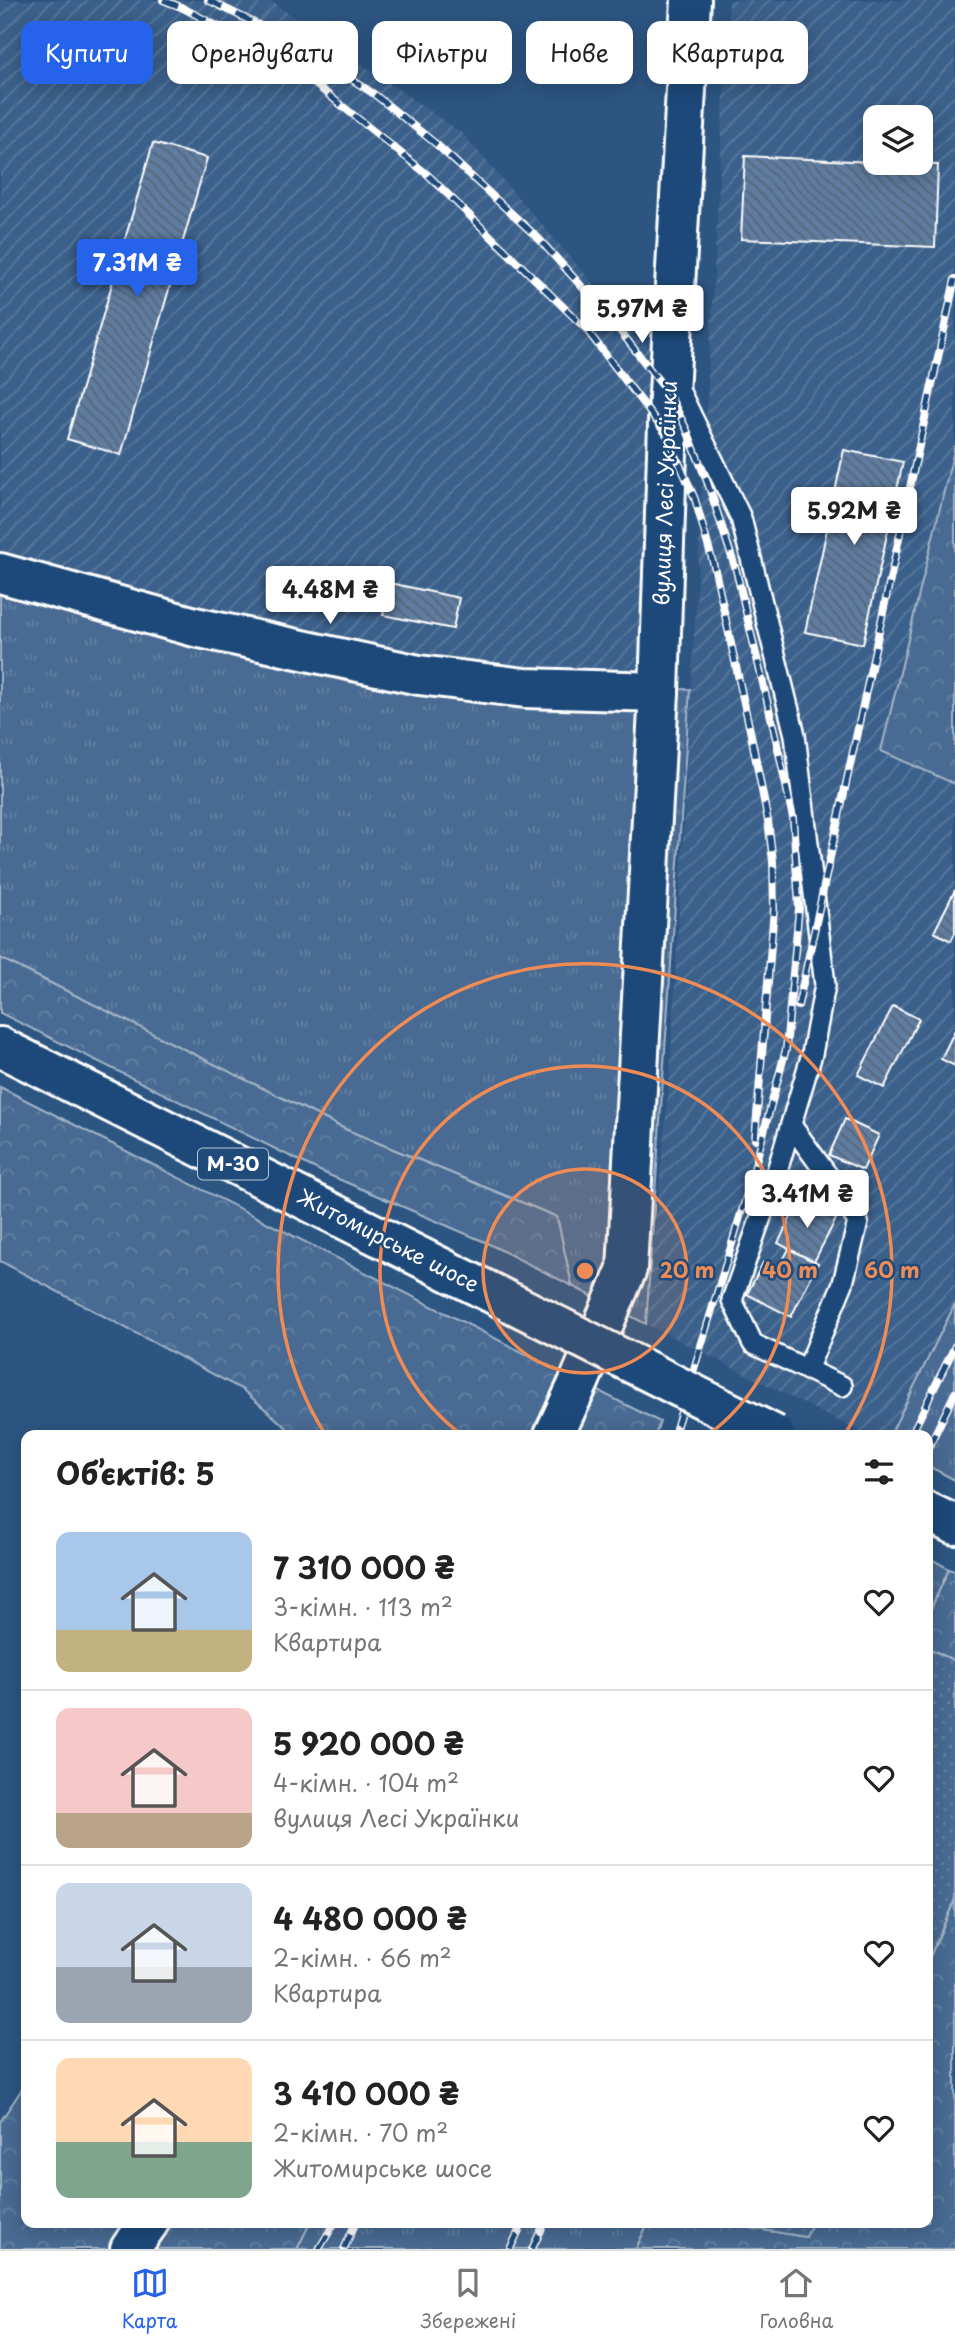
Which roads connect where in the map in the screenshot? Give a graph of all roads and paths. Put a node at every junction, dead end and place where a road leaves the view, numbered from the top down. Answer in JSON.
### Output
{"nodes":[{"id":1,"x":691,"y":0,"type":"edge"},
{"id":2,"x":670,"y":372,"type":"junction"},
{"id":3,"x":0,"y":573,"type":"edge"},
{"id":4,"x":659,"y":692,"type":"junction"},
{"id":5,"x":0,"y":1048,"type":"edge"},
{"id":6,"x":791,"y":1125,"type":"junction"},
{"id":7,"x":807,"y":1370,"type":"junction"},
{"id":8,"x":842,"y":1386,"type":"dead end"},
{"id":9,"x":556,"y":1430,"type":"edge"},
{"id":10,"x":765,"y":1430,"type":"edge"},
{"id":11,"x":933,"y":1514,"type":"edge"},
{"id":12,"x":955,"y":1525,"type":"edge"},
{"id":13,"x":145,"y":2228,"type":"edge"},
{"id":14,"x":130,"y":2249,"type":"edge"}],
"edges":[{"from":1,"to":2,"type":"main road","name":"вулиця Лесі Українки"},
{"from":2,"to":4,"type":"main road","name":"вулиця Лесі Українки"},
{"from":2,"to":6,"type":"lane"},
{"from":3,"to":4,"type":"main road"},
{"from":4,"to":9,"type":"main road","name":"вулиця Лесі Українки"},
{"from":5,"to":10,"type":"main road","name":"Житомирське шосе","number":"М-30","bridge":true},
{"from":6,"to":7,"type":"lane"},
{"from":6,"to":7,"type":"lane"},
{"from":7,"to":8,"type":"lane"},
{"from":11,"to":12,"type":"main road"},
{"from":13,"to":14,"type":"main road"}]}
